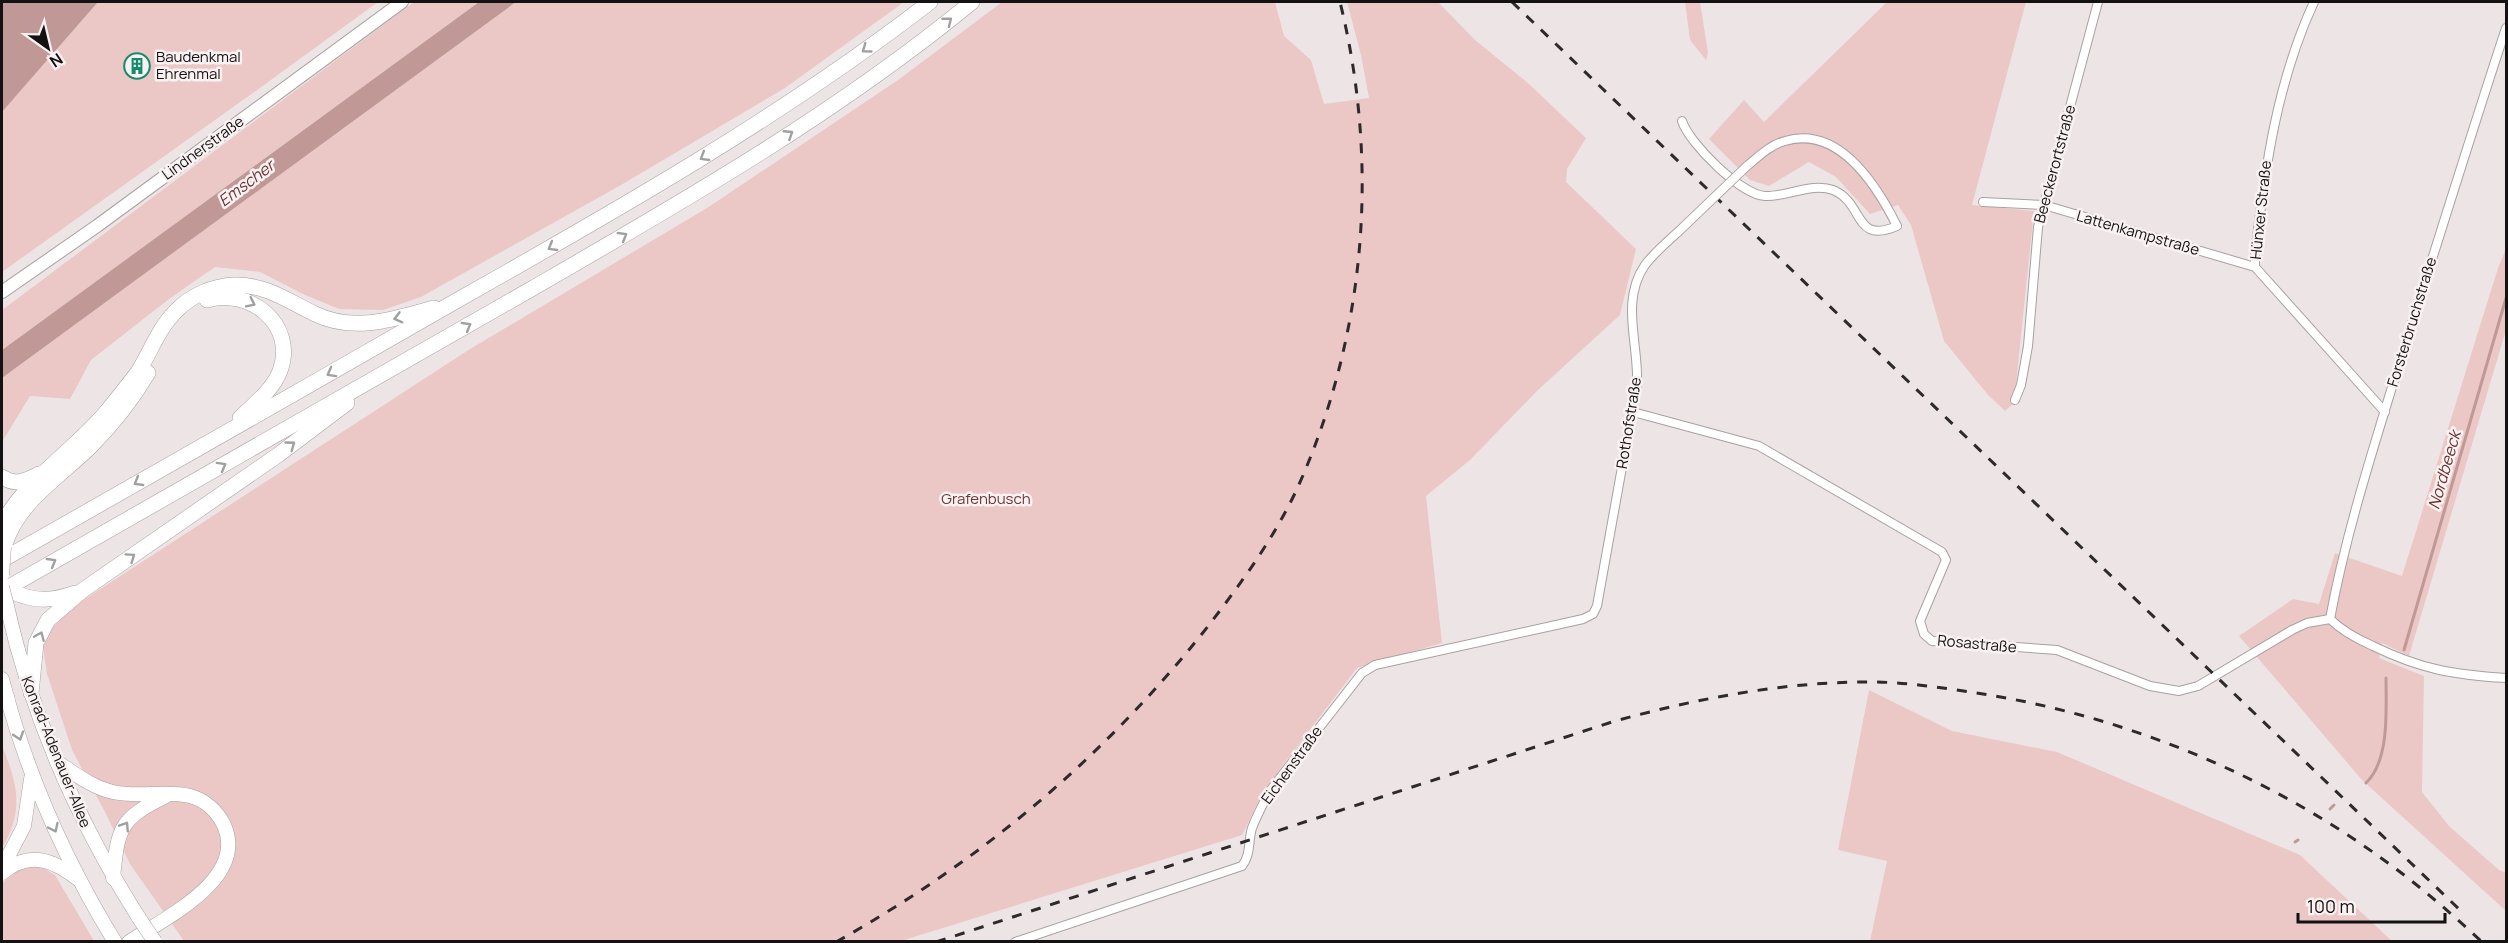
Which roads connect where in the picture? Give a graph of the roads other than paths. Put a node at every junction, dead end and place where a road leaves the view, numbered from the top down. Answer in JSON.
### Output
{"nodes":[{"id":1,"x":402,"y":2,"type":"edge"},
{"id":2,"x":930,"y":2,"type":"edge"},
{"id":3,"x":972,"y":2,"type":"edge"},
{"id":4,"x":2098,"y":2,"type":"edge"},
{"id":5,"x":2314,"y":2,"type":"edge"},
{"id":6,"x":2506,"y":28,"type":"edge"},
{"id":7,"x":1682,"y":121,"type":"dead end"},
{"id":8,"x":1983,"y":202,"type":"dead end"},
{"id":9,"x":2044,"y":205,"type":"junction"},
{"id":10,"x":2255,"y":267,"type":"junction"},
{"id":11,"x":2,"y":292,"type":"edge"},
{"id":12,"x":455,"y":302,"type":"junction"},
{"id":13,"x":380,"y":376,"type":"junction"},
{"id":14,"x":2015,"y":400,"type":"dead end"},
{"id":15,"x":1633,"y":412,"type":"junction"},
{"id":16,"x":2385,"y":412,"type":"junction"},
{"id":17,"x":225,"y":432,"type":"junction"},
{"id":18,"x":57,"y":462,"type":"junction"},
{"id":19,"x":2,"y":477,"type":"edge"},
{"id":20,"x":6,"y":528,"type":"edge"},
{"id":21,"x":3,"y":553,"type":"edge"},
{"id":22,"x":7,"y":589,"type":"edge"},
{"id":23,"x":83,"y":590,"type":"junction"},
{"id":24,"x":1593,"y":614,"type":"joint"},
{"id":25,"x":2330,"y":619,"type":"junction"},
{"id":26,"x":2506,"y":678,"type":"edge"},
{"id":27,"x":2,"y":679,"type":"edge"},
{"id":28,"x":31,"y":693,"type":"junction"},
{"id":29,"x":4,"y":697,"type":"edge"},
{"id":30,"x":57,"y":762,"type":"junction"},
{"id":31,"x":31,"y":774,"type":"junction"},
{"id":32,"x":168,"y":795,"type":"junction"},
{"id":33,"x":2,"y":868,"type":"edge"},
{"id":34,"x":2,"y":873,"type":"edge"},
{"id":35,"x":113,"y":878,"type":"junction"},
{"id":36,"x":80,"y":881,"type":"junction"},
{"id":37,"x":114,"y":939,"type":"edge"},
{"id":38,"x":129,"y":942,"type":"edge"},
{"id":39,"x":155,"y":942,"type":"edge"},
{"id":40,"x":1015,"y":942,"type":"edge"}],
"edges":[{"from":1,"to":11,"type":"street","name":"Lindnerstraße"},
{"from":2,"to":12,"type":"highway","one_way":true},
{"from":13,"to":3,"type":"highway","one_way":true},
{"from":4,"to":9,"type":"street","name":"Beeckerortstraße"},
{"from":5,"to":10,"type":"street","name":"Hünxer Straße"},
{"from":6,"to":16,"type":"street","name":"Forsterbruchstraße"},
{"from":7,"to":15,"type":"street","name":"Rothofstraße","bridge":true},
{"from":8,"to":9,"type":"street","name":"Lattenkampstraße"},
{"from":9,"to":10,"type":"street","name":"Lattenkampstraße"},
{"from":9,"to":14,"type":"street","name":"Beeckerortstraße"},
{"from":10,"to":16,"type":"street","name":"Hünxer Straße"},
{"from":12,"to":17,"type":"highway","one_way":true},
{"from":12,"to":18,"type":"highway","one_way":true},
{"from":22,"to":13,"type":"highway","one_way":true},
{"from":23,"to":13,"type":"highway","one_way":true},
{"from":15,"to":24,"type":"street","name":"Rothofstraße"},
{"from":15,"to":25,"type":"street","name":"Rosastraße"},
{"from":16,"to":25,"type":"street","name":"Forsterbruchstraße"},
{"from":20,"to":17,"type":"highway","one_way":true},
{"from":17,"to":21,"type":"highway","one_way":true},
{"from":18,"to":19,"type":"highway"},
{"from":18,"to":20,"type":"highway"},
{"from":20,"to":21,"type":"highway"},
{"from":21,"to":22,"type":"main road","name":"Konrad-Adenauer-Allee","bridge":true},
{"from":22,"to":23,"type":"highway"},
{"from":22,"to":28,"type":"main road","name":"Konrad-Adenauer-Allee"},
{"from":28,"to":23,"type":"highway","one_way":true},
{"from":24,"to":40,"type":"street","name":"Eichenstraße"},
{"from":25,"to":26,"type":"street"},
{"from":27,"to":29,"type":"main road","name":"Konrad-Adenauer-Allee"},
{"from":28,"to":30,"type":"main road","name":"Konrad-Adenauer-Allee"},
{"from":29,"to":31,"type":"main road","name":"Konrad-Adenauer-Allee","one_way":true},
{"from":30,"to":32,"type":"main road"},
{"from":30,"to":35,"type":"main road","name":"Konrad-Adenauer-Allee"},
{"from":31,"to":33,"type":"main road"},
{"from":31,"to":36,"type":"main road","name":"Konrad-Adenauer-Allee","one_way":true},
{"from":35,"to":32,"type":"main road","one_way":true},
{"from":32,"to":38,"type":"main road"},
{"from":34,"to":36,"type":"main road"},
{"from":35,"to":39,"type":"main road","name":"Konrad-Adenauer-Allee","bridge":true},
{"from":36,"to":37,"type":"main road","name":"Konrad-Adenauer-Allee"}]}
